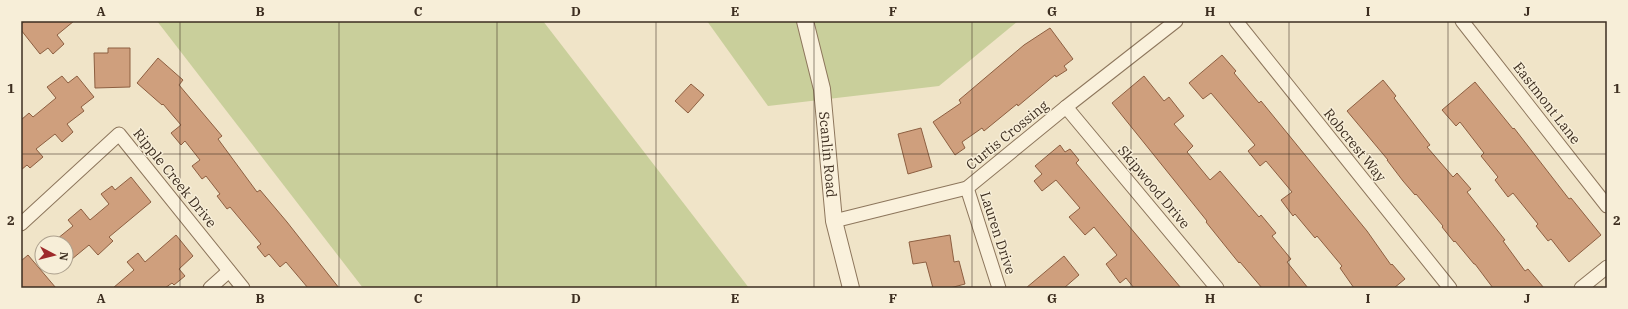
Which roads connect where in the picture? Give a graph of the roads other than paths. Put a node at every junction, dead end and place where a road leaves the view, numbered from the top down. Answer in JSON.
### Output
{"nodes":[{"id":1,"x":805,"y":21,"type":"edge"},
{"id":2,"x":1176,"y":21,"type":"edge"},
{"id":3,"x":1236,"y":21,"type":"edge"},
{"id":4,"x":1462,"y":21,"type":"edge"},
{"id":5,"x":1066,"y":107,"type":"junction"},
{"id":6,"x":967,"y":188,"type":"junction"},
{"id":7,"x":1607,"y":206,"type":"edge"},
{"id":8,"x":834,"y":221,"type":"junction"},
{"id":9,"x":21,"y":224,"type":"edge"},
{"id":10,"x":1607,"y":267,"type":"edge"},
{"id":11,"x":229,"y":271,"type":"junction"},
{"id":12,"x":210,"y":288,"type":"edge"},
{"id":13,"x":244,"y":288,"type":"edge"},
{"id":14,"x":851,"y":288,"type":"edge"},
{"id":15,"x":999,"y":288,"type":"edge"},
{"id":16,"x":1216,"y":288,"type":"edge"},
{"id":17,"x":1450,"y":288,"type":"edge"},
{"id":18,"x":1581,"y":288,"type":"edge"}],
"edges":[{"from":1,"to":8,"type":"street","name":"Scanlin Road"},
{"from":2,"to":5,"type":"street","name":"Curtis Crossing"},
{"from":3,"to":17,"type":"street","name":"Robcrest Way"},
{"from":4,"to":7,"type":"street","name":"Eastmont Lane"},
{"from":5,"to":6,"type":"street","name":"Curtis Crossing"},
{"from":5,"to":16,"type":"street","name":"Skipwood Drive"},
{"from":6,"to":8,"type":"street","name":"Curtis Crossing"},
{"from":6,"to":15,"type":"street","name":"Lauren Drive"},
{"from":8,"to":14,"type":"street","name":"Scanlin Road"},
{"from":9,"to":11,"type":"street","name":"Ripple Creek Drive"},
{"from":10,"to":18,"type":"street"},
{"from":11,"to":12,"type":"street"},
{"from":11,"to":13,"type":"street","name":"Ripple Creek Drive"}]}
